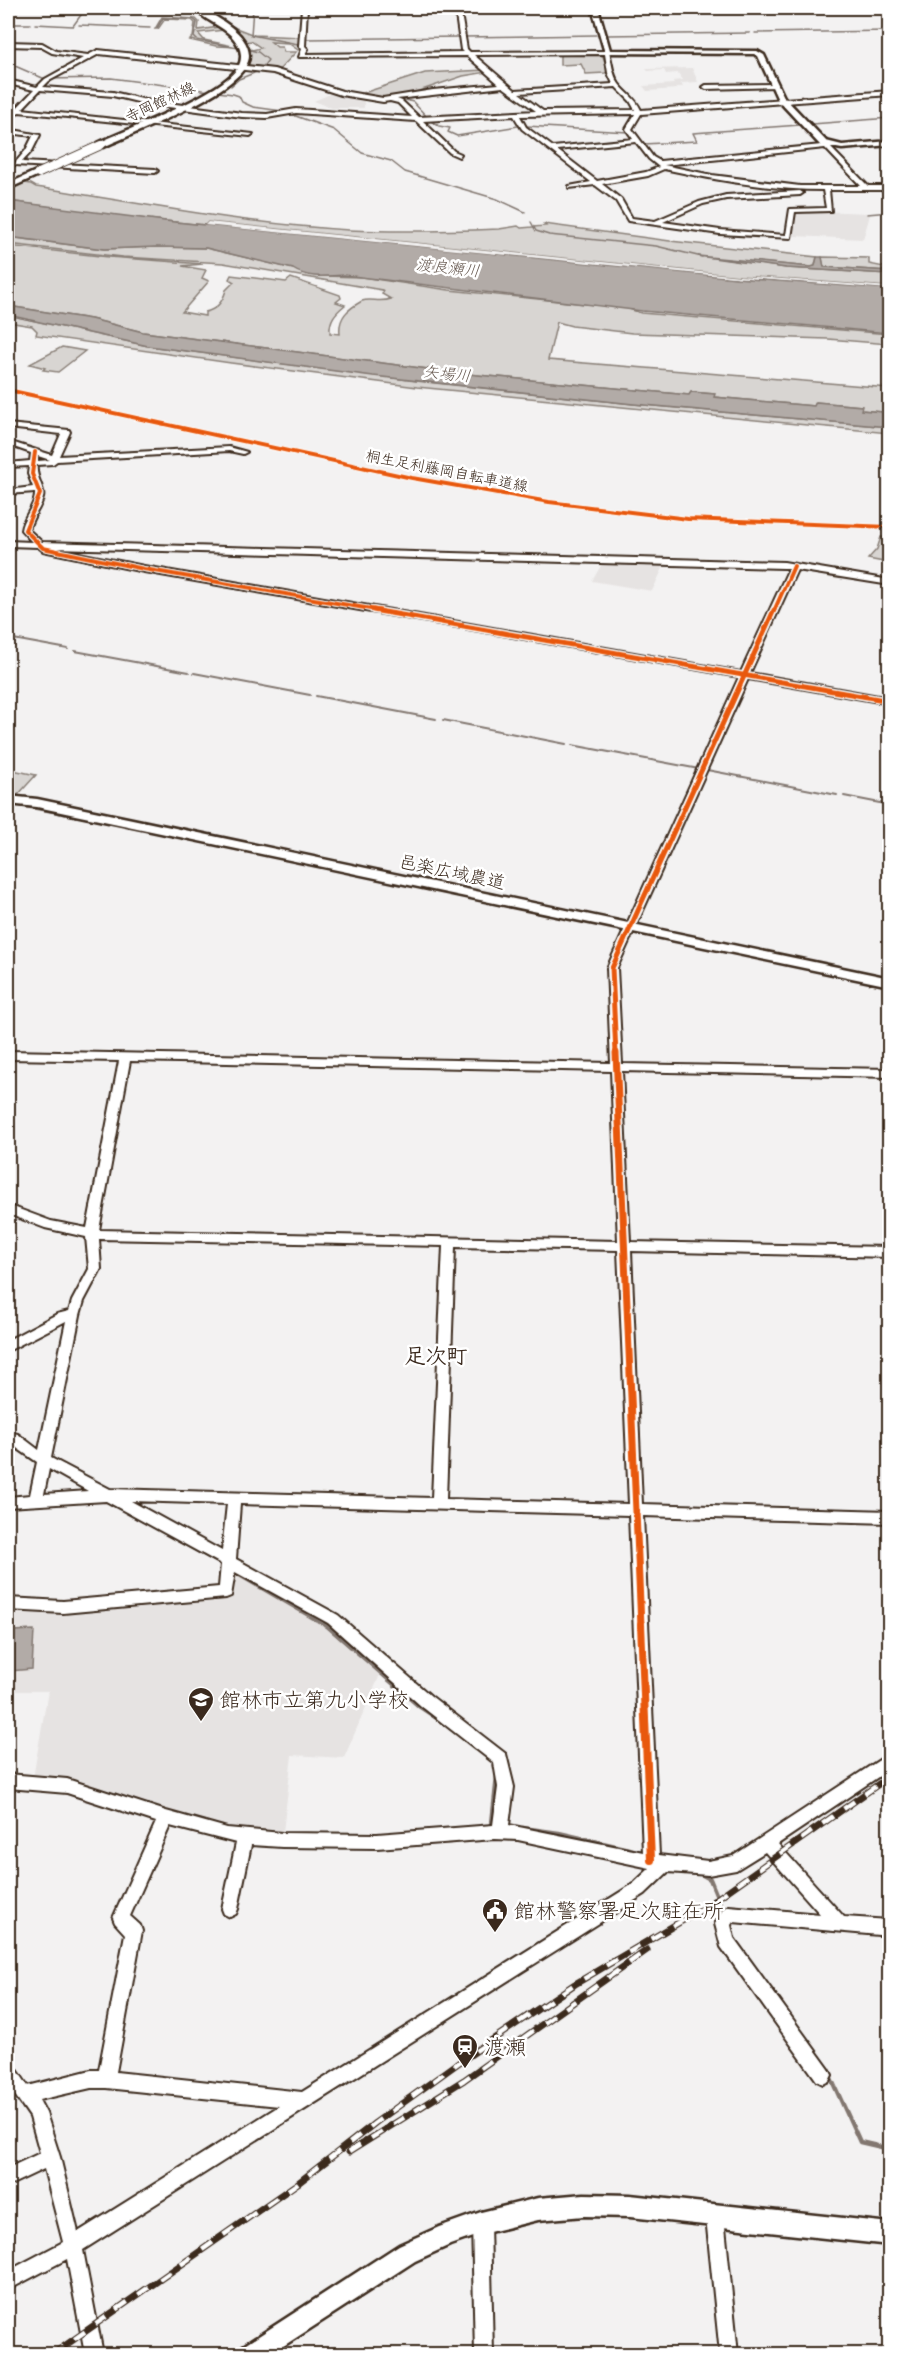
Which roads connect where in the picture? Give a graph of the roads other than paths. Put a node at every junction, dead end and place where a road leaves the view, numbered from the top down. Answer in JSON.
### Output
{"nodes":[{"id":1,"x":197,"y":8,"type":"edge"},
{"id":2,"x":304,"y":8,"type":"edge"},
{"id":3,"x":457,"y":8,"type":"edge"},
{"id":4,"x":595,"y":8,"type":"edge"},
{"id":5,"x":8,"y":44,"type":"edge"},
{"id":6,"x":607,"y":52,"type":"junction"},
{"id":7,"x":469,"y":54,"type":"junction"},
{"id":8,"x":87,"y":57,"type":"junction"},
{"id":9,"x":241,"y":68,"type":"junction"},
{"id":10,"x":8,"y":82,"type":"edge"},
{"id":11,"x":504,"y":85,"type":"junction"},
{"id":12,"x":617,"y":85,"type":"junction"},
{"id":13,"x":775,"y":86,"type":"junction"},
{"id":14,"x":706,"y":87,"type":"dead end"},
{"id":15,"x":37,"y":89,"type":"junction"},
{"id":16,"x":513,"y":92,"type":"junction"},
{"id":17,"x":890,"y":93,"type":"edge"},
{"id":18,"x":393,"y":100,"type":"junction"},
{"id":19,"x":784,"y":102,"type":"junction"},
{"id":20,"x":183,"y":107,"type":"junction"},
{"id":21,"x":16,"y":110,"type":"junction"},
{"id":22,"x":638,"y":111,"type":"junction"},
{"id":23,"x":542,"y":113,"type":"junction"},
{"id":24,"x":516,"y":114,"type":"junction"},
{"id":25,"x":267,"y":116,"type":"junction"},
{"id":26,"x":8,"y":120,"type":"edge"},
{"id":27,"x":418,"y":120,"type":"junction"},
{"id":28,"x":147,"y":123,"type":"junction"},
{"id":29,"x":260,"y":123,"type":"dead end"},
{"id":30,"x":8,"y":131,"type":"edge"},
{"id":31,"x":252,"y":132,"type":"dead end"},
{"id":32,"x":637,"y":140,"type":"junction"},
{"id":33,"x":890,"y":143,"type":"edge"},
{"id":34,"x":830,"y":147,"type":"junction"},
{"id":35,"x":553,"y":149,"type":"junction"},
{"id":36,"x":459,"y":155,"type":"dead end"},
{"id":37,"x":660,"y":165,"type":"junction"},
{"id":38,"x":155,"y":171,"type":"dead end"},
{"id":39,"x":595,"y":184,"type":"junction"},
{"id":40,"x":8,"y":187,"type":"edge"},
{"id":41,"x":571,"y":187,"type":"dead end"},
{"id":42,"x":865,"y":187,"type":"junction"},
{"id":43,"x":890,"y":188,"type":"edge"},
{"id":44,"x":823,"y":189,"type":"junction"},
{"id":45,"x":654,"y":224,"type":"junction"},
{"id":46,"x":8,"y":426,"type":"edge"},
{"id":47,"x":8,"y":443,"type":"edge"},
{"id":48,"x":35,"y":452,"type":"junction"},
{"id":49,"x":243,"y":452,"type":"dead end"},
{"id":50,"x":56,"y":459,"type":"junction"},
{"id":51,"x":33,"y":464,"type":"junction"},
{"id":52,"x":8,"y":465,"type":"edge"},
{"id":53,"x":38,"y":489,"type":"junction"},
{"id":54,"x":8,"y":492,"type":"edge"},
{"id":55,"x":8,"y":544,"type":"edge"},
{"id":56,"x":38,"y":545,"type":"junction"},
{"id":57,"x":794,"y":566,"type":"junction"},
{"id":58,"x":890,"y":583,"type":"edge"},
{"id":59,"x":746,"y":675,"type":"junction"},
{"id":60,"x":890,"y":701,"type":"edge"},
{"id":61,"x":8,"y":800,"type":"edge"},
{"id":62,"x":630,"y":928,"type":"junction"},
{"id":63,"x":890,"y":982,"type":"edge"},
{"id":64,"x":8,"y":1055,"type":"edge"},
{"id":65,"x":125,"y":1058,"type":"junction"},
{"id":66,"x":615,"y":1067,"type":"junction"},
{"id":67,"x":890,"y":1073,"type":"edge"},
{"id":68,"x":8,"y":1209,"type":"edge"},
{"id":69,"x":92,"y":1234,"type":"junction"},
{"id":70,"x":449,"y":1243,"type":"junction"},
{"id":71,"x":623,"y":1247,"type":"junction"},
{"id":72,"x":890,"y":1252,"type":"edge"},
{"id":73,"x":74,"y":1315,"type":"junction"},
{"id":74,"x":8,"y":1346,"type":"edge"},
{"id":75,"x":8,"y":1437,"type":"edge"},
{"id":76,"x":44,"y":1460,"type":"junction"},
{"id":77,"x":110,"y":1495,"type":"junction"},
{"id":78,"x":36,"y":1499,"type":"junction"},
{"id":79,"x":234,"y":1499,"type":"junction"},
{"id":80,"x":8,"y":1502,"type":"edge"},
{"id":81,"x":439,"y":1504,"type":"junction"},
{"id":82,"x":636,"y":1511,"type":"junction"},
{"id":83,"x":890,"y":1517,"type":"edge"},
{"id":84,"x":228,"y":1562,"type":"junction"},
{"id":85,"x":8,"y":1604,"type":"edge"},
{"id":86,"x":890,"y":1760,"type":"edge"},
{"id":87,"x":8,"y":1781,"type":"edge"},
{"id":88,"x":166,"y":1818,"type":"junction"},
{"id":89,"x":500,"y":1832,"type":"junction"},
{"id":90,"x":245,"y":1836,"type":"junction"},
{"id":91,"x":767,"y":1842,"type":"junction"},
{"id":92,"x":658,"y":1862,"type":"junction"},
{"id":93,"x":230,"y":1909,"type":"dead end"},
{"id":94,"x":840,"y":1924,"type":"junction"},
{"id":95,"x":890,"y":1928,"type":"edge"},
{"id":96,"x":8,"y":2071,"type":"edge"},
{"id":97,"x":823,"y":2074,"type":"dead end"},
{"id":98,"x":106,"y":2079,"type":"junction"},
{"id":99,"x":25,"y":2095,"type":"junction"},
{"id":100,"x":301,"y":2100,"type":"junction"},
{"id":101,"x":51,"y":2157,"type":"junction"},
{"id":102,"x":8,"y":2177,"type":"edge"},
{"id":103,"x":715,"y":2217,"type":"junction"},
{"id":104,"x":481,"y":2223,"type":"junction"},
{"id":105,"x":890,"y":2234,"type":"edge"},
{"id":106,"x":73,"y":2246,"type":"junction"},
{"id":107,"x":8,"y":2281,"type":"edge"},
{"id":108,"x":94,"y":2355,"type":"edge"},
{"id":109,"x":251,"y":2355,"type":"edge"},
{"id":110,"x":484,"y":2355,"type":"edge"},
{"id":111,"x":729,"y":2355,"type":"edge"}],
"edges":[{"from":1,"to":9,"type":"main road"},
{"from":2,"to":7,"type":"street"},
{"from":3,"to":7,"type":"street"},
{"from":4,"to":6,"type":"street"},
{"from":5,"to":8,"type":"street"},
{"from":6,"to":7,"type":"street"},
{"from":6,"to":12,"type":"street"},
{"from":6,"to":13,"type":"street"},
{"from":7,"to":11,"type":"street"},
{"from":8,"to":9,"type":"street"},
{"from":8,"to":15,"type":"street"},
{"from":9,"to":18,"type":"street"},
{"from":9,"to":20,"type":"main road","name":"寺岡館林線"},
{"from":10,"to":15,"type":"street"},
{"from":11,"to":16,"type":"street"},
{"from":11,"to":18,"type":"street"},
{"from":12,"to":16,"type":"street"},
{"from":12,"to":22,"type":"street"},
{"from":13,"to":14,"type":"street"},
{"from":13,"to":19,"type":"street"},
{"from":15,"to":20,"type":"street"},
{"from":15,"to":21,"type":"street"},
{"from":16,"to":23,"type":"street"},
{"from":17,"to":19,"type":"street"},
{"from":18,"to":27,"type":"street"},
{"from":19,"to":22,"type":"street"},
{"from":19,"to":34,"type":"street"},
{"from":20,"to":25,"type":"street"},
{"from":20,"to":28,"type":"main road","name":"寺岡館林線"},
{"from":21,"to":26,"type":"street"},
{"from":21,"to":28,"type":"street"},
{"from":22,"to":23,"type":"street"},
{"from":22,"to":32,"type":"street"},
{"from":23,"to":24,"type":"street"},
{"from":24,"to":27,"type":"street"},
{"from":24,"to":35,"type":"street"},
{"from":25,"to":27,"type":"street"},
{"from":25,"to":29,"type":"street"},
{"from":27,"to":36,"type":"street"},
{"from":28,"to":31,"type":"street"},
{"from":28,"to":40,"type":"main road","name":"寺岡館林線","bridge":true},
{"from":30,"to":38,"type":"street"},
{"from":32,"to":35,"type":"street"},
{"from":32,"to":37,"type":"street"},
{"from":33,"to":34,"type":"street"},
{"from":34,"to":37,"type":"street"},
{"from":34,"to":42,"type":"street"},
{"from":35,"to":39,"type":"street"},
{"from":37,"to":39,"type":"street"},
{"from":37,"to":44,"type":"street"},
{"from":39,"to":41,"type":"street"},
{"from":39,"to":45,"type":"street"},
{"from":42,"to":43,"type":"street"},
{"from":42,"to":44,"type":"street"},
{"from":44,"to":45,"type":"street"},
{"from":44,"to":45,"type":"street"},
{"from":46,"to":50,"type":"street"},
{"from":47,"to":48,"type":"street"},
{"from":48,"to":50,"type":"street"},
{"from":48,"to":51,"type":"street"},
{"from":49,"to":50,"type":"street"},
{"from":50,"to":51,"type":"street"},
{"from":51,"to":52,"type":"street"},
{"from":51,"to":53,"type":"street"},
{"from":53,"to":54,"type":"street"},
{"from":53,"to":56,"type":"street"},
{"from":55,"to":56,"type":"street"},
{"from":56,"to":57,"type":"street"},
{"from":56,"to":59,"type":"street"},
{"from":57,"to":58,"type":"street"},
{"from":57,"to":59,"type":"street"},
{"from":59,"to":60,"type":"street"},
{"from":59,"to":62,"type":"street"},
{"from":61,"to":62,"type":"street","name":"邑楽広域農道"},
{"from":62,"to":63,"type":"street","name":"邑楽広域農道"},
{"from":62,"to":66,"type":"street"},
{"from":64,"to":65,"type":"street"},
{"from":65,"to":66,"type":"street"},
{"from":65,"to":69,"type":"street"},
{"from":66,"to":67,"type":"street"},
{"from":66,"to":71,"type":"street"},
{"from":68,"to":69,"type":"street"},
{"from":69,"to":70,"type":"street"},
{"from":69,"to":73,"type":"street"},
{"from":70,"to":71,"type":"street"},
{"from":70,"to":81,"type":"street"},
{"from":71,"to":72,"type":"street"},
{"from":71,"to":82,"type":"street"},
{"from":73,"to":74,"type":"street"},
{"from":73,"to":76,"type":"street"},
{"from":75,"to":76,"type":"street"},
{"from":76,"to":77,"type":"street"},
{"from":76,"to":78,"type":"street"},
{"from":77,"to":78,"type":"street"},
{"from":77,"to":79,"type":"street"},
{"from":77,"to":84,"type":"street"},
{"from":78,"to":80,"type":"street"},
{"from":79,"to":81,"type":"street"},
{"from":79,"to":84,"type":"street"},
{"from":81,"to":82,"type":"street"},
{"from":82,"to":83,"type":"street"},
{"from":82,"to":92,"type":"street"},
{"from":84,"to":85,"type":"street"},
{"from":84,"to":89,"type":"street"},
{"from":86,"to":91,"type":"street"},
{"from":87,"to":88,"type":"street"},
{"from":88,"to":90,"type":"street"},
{"from":88,"to":98,"type":"street"},
{"from":89,"to":90,"type":"street"},
{"from":89,"to":92,"type":"street"},
{"from":90,"to":93,"type":"street"},
{"from":91,"to":92,"type":"street"},
{"from":91,"to":94,"type":"street"},
{"from":92,"to":100,"type":"street"},
{"from":94,"to":95,"type":"street"},
{"from":94,"to":97,"type":"street"},
{"from":96,"to":99,"type":"street"},
{"from":98,"to":99,"type":"street"},
{"from":98,"to":100,"type":"street"},
{"from":99,"to":101,"type":"street"},
{"from":100,"to":106,"type":"street"},
{"from":101,"to":102,"type":"street"},
{"from":101,"to":106,"type":"street"},
{"from":103,"to":104,"type":"street"},
{"from":103,"to":105,"type":"street"},
{"from":103,"to":111,"type":"street"},
{"from":104,"to":109,"type":"street"},
{"from":104,"to":110,"type":"street"},
{"from":106,"to":107,"type":"street"},
{"from":106,"to":108,"type":"street"}]}
